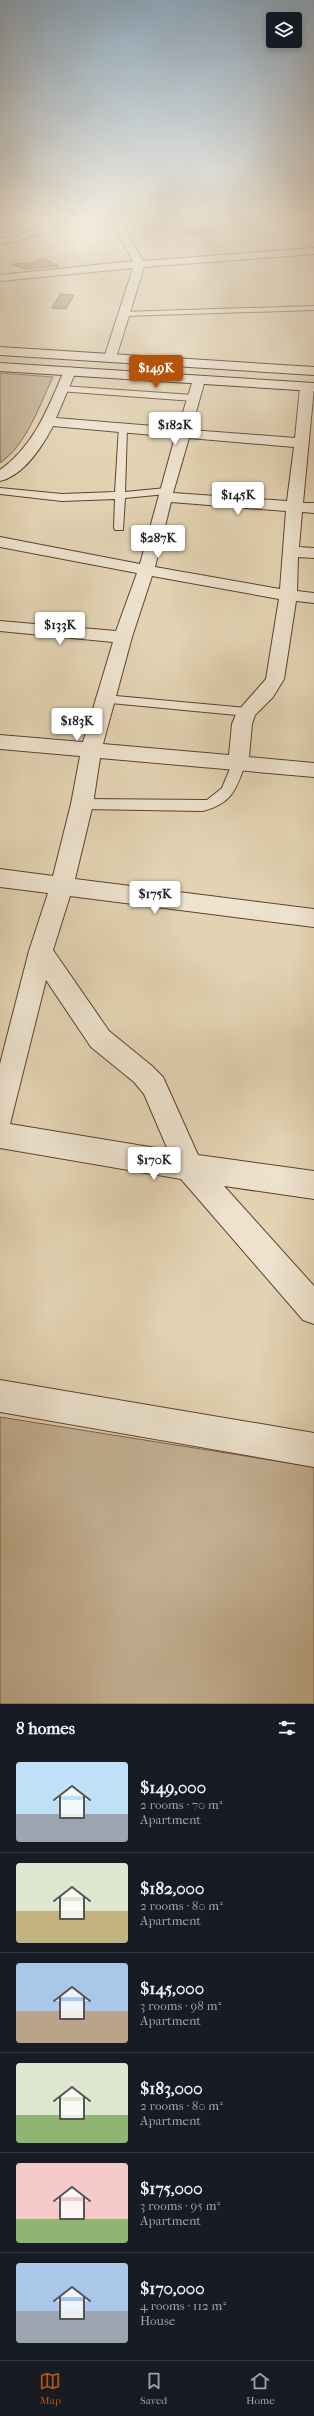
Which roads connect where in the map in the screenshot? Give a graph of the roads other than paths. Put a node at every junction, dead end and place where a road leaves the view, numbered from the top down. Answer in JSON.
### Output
{"nodes":[{"id":1,"x":127,"y":302,"type":"edge"},
{"id":2,"x":314,"y":308,"type":"edge"},
{"id":3,"x":123,"y":314,"type":"junction"},
{"id":4,"x":0,"y":351,"type":"edge"},
{"id":5,"x":110,"y":358,"type":"junction"},
{"id":6,"x":0,"y":367,"type":"edge"},
{"id":7,"x":70,"y":371,"type":"junction"},
{"id":8,"x":314,"y":371,"type":"edge"},
{"id":9,"x":199,"y":380,"type":"junction"},
{"id":10,"x":311,"y":387,"type":"edge"},
{"id":11,"x":62,"y":389,"type":"junction"},
{"id":12,"x":193,"y":398,"type":"junction"},
{"id":13,"x":49,"y":422,"type":"junction"},
{"id":14,"x":122,"y":428,"type":"junction"},
{"id":15,"x":183,"y":433,"type":"junction"},
{"id":16,"x":302,"y":442,"type":"junction"},
{"id":17,"x":0,"y":477,"type":"edge"},
{"id":18,"x":0,"y":491,"type":"edge"},
{"id":19,"x":165,"y":494,"type":"junction"},
{"id":20,"x":119,"y":495,"type":"junction"},
{"id":21,"x":295,"y":507,"type":"junction"},
{"id":22,"x":314,"y":508,"type":"edge"},
{"id":23,"x":119,"y":528,"type":"dead end"},
{"id":24,"x":0,"y":542,"type":"edge"},
{"id":25,"x":290,"y":551,"type":"junction"},
{"id":26,"x":314,"y":553,"type":"edge"},
{"id":27,"x":146,"y":571,"type":"junction"},
{"id":28,"x":288,"y":596,"type":"junction"},
{"id":29,"x":314,"y":598,"type":"edge"},
{"id":30,"x":0,"y":626,"type":"edge"},
{"id":31,"x":123,"y":637,"type":"junction"},
{"id":32,"x":106,"y":699,"type":"junction"},
{"id":33,"x":247,"y":712,"type":"junction"},
{"id":34,"x":0,"y":742,"type":"edge"},
{"id":35,"x":92,"y":750,"type":"junction"},
{"id":36,"x":240,"y":762,"type":"junction"},
{"id":37,"x":314,"y":770,"type":"edge"},
{"id":38,"x":82,"y":804,"type":"junction"},
{"id":39,"x":0,"y":878,"type":"edge"},
{"id":40,"x":62,"y":886,"type":"junction"},
{"id":41,"x":314,"y":918,"type":"edge"},
{"id":42,"x":41,"y":951,"type":"junction"},
{"id":43,"x":0,"y":1116,"type":"edge"},
{"id":44,"x":0,"y":1135,"type":"edge"},
{"id":45,"x":189,"y":1167,"type":"junction"},
{"id":46,"x":314,"y":1185,"type":"edge"},
{"id":47,"x":314,"y":1309,"type":"edge"},
{"id":48,"x":0,"y":1396,"type":"edge"},
{"id":49,"x":314,"y":1450,"type":"edge"}],
"edges":[{"from":1,"to":3,"type":"street"},
{"from":2,"to":3,"type":"lane"},
{"from":3,"to":5,"type":"street"},
{"from":4,"to":5,"type":"street"},
{"from":5,"to":8,"type":"street"},
{"from":6,"to":7,"type":"street"},
{"from":7,"to":9,"type":"street"},
{"from":7,"to":11,"type":"street"},
{"from":9,"to":10,"type":"street"},
{"from":9,"to":12,"type":"street"},
{"from":10,"to":16,"type":"street"},
{"from":11,"to":12,"type":"lane"},
{"from":11,"to":13,"type":"street"},
{"from":12,"to":15,"type":"street"},
{"from":13,"to":14,"type":"street"},
{"from":13,"to":17,"type":"street"},
{"from":14,"to":15,"type":"street"},
{"from":14,"to":20,"type":"lane"},
{"from":15,"to":16,"type":"street"},
{"from":15,"to":19,"type":"street"},
{"from":16,"to":21,"type":"street"},
{"from":18,"to":20,"type":"lane"},
{"from":19,"to":20,"type":"lane"},
{"from":19,"to":21,"type":"street"},
{"from":19,"to":27,"type":"street"},
{"from":20,"to":23,"type":"lane"},
{"from":21,"to":22,"type":"street"},
{"from":21,"to":25,"type":"street"},
{"from":24,"to":27,"type":"street"},
{"from":25,"to":26,"type":"street"},
{"from":25,"to":28,"type":"street"},
{"from":27,"to":28,"type":"street"},
{"from":27,"to":31,"type":"street"},
{"from":28,"to":29,"type":"street"},
{"from":28,"to":33,"type":"street"},
{"from":30,"to":31,"type":"street"},
{"from":31,"to":32,"type":"street"},
{"from":32,"to":33,"type":"lane"},
{"from":32,"to":35,"type":"street"},
{"from":33,"to":36,"type":"street"},
{"from":34,"to":35,"type":"street"},
{"from":35,"to":36,"type":"street"},
{"from":35,"to":38,"type":"street"},
{"from":36,"to":37,"type":"street"},
{"from":36,"to":38,"type":"lane"},
{"from":38,"to":40,"type":"street"},
{"from":39,"to":40,"type":"street"},
{"from":40,"to":41,"type":"street"},
{"from":40,"to":42,"type":"street"},
{"from":42,"to":43,"type":"street"},
{"from":42,"to":45,"type":"street"},
{"from":44,"to":45,"type":"street"},
{"from":45,"to":46,"type":"street"},
{"from":45,"to":47,"type":"street"},
{"from":48,"to":49,"type":"street"}]}
